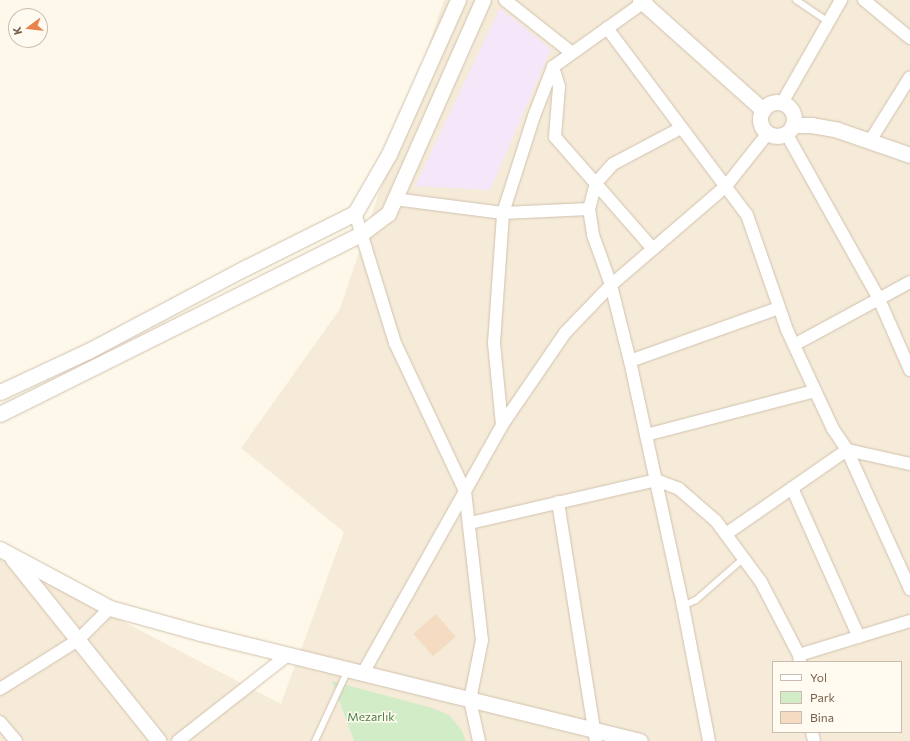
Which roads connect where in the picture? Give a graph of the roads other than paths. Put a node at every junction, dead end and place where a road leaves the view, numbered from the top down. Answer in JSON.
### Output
{"nodes":[{"id":1,"x":458,"y":0,"type":"edge"},
{"id":2,"x":483,"y":0,"type":"edge"},
{"id":3,"x":505,"y":0,"type":"edge"},
{"id":4,"x":796,"y":0,"type":"edge"},
{"id":5,"x":841,"y":0,"type":"edge"},
{"id":6,"x":864,"y":0,"type":"edge"},
{"id":7,"x":643,"y":1,"type":"edge"},
{"id":8,"x":827,"y":22,"type":"junction"},
{"id":9,"x":607,"y":28,"type":"junction"},
{"id":10,"x":910,"y":38,"type":"edge"},
{"id":11,"x":572,"y":53,"type":"junction"},
{"id":12,"x":553,"y":66,"type":"junction"},
{"id":13,"x":910,"y":77,"type":"edge"},
{"id":14,"x":782,"y":103,"type":"junction"},
{"id":15,"x":763,"y":110,"type":"junction"},
{"id":16,"x":681,"y":128,"type":"junction"},
{"id":17,"x":790,"y":129,"type":"junction"},
{"id":18,"x":768,"y":133,"type":"junction"},
{"id":19,"x":870,"y":141,"type":"junction"},
{"id":20,"x":910,"y":154,"type":"edge"},
{"id":21,"x":596,"y":183,"type":"junction"},
{"id":22,"x":726,"y":186,"type":"junction"},
{"id":23,"x":394,"y":199,"type":"junction"},
{"id":24,"x":589,"y":208,"type":"junction"},
{"id":25,"x":355,"y":213,"type":"junction"},
{"id":26,"x":502,"y":213,"type":"junction"},
{"id":27,"x":361,"y":234,"type":"junction"},
{"id":28,"x":653,"y":249,"type":"junction"},
{"id":29,"x":910,"y":282,"type":"edge"},
{"id":30,"x":611,"y":285,"type":"junction"},
{"id":31,"x":878,"y":297,"type":"junction"},
{"id":32,"x":779,"y":308,"type":"junction"},
{"id":33,"x":794,"y":345,"type":"junction"},
{"id":34,"x":630,"y":362,"type":"junction"},
{"id":35,"x":910,"y":370,"type":"edge"},
{"id":36,"x":815,"y":391,"type":"junction"},
{"id":37,"x":0,"y":392,"type":"edge"},
{"id":38,"x":0,"y":414,"type":"edge"},
{"id":39,"x":502,"y":424,"type":"junction"},
{"id":40,"x":646,"y":435,"type":"junction"},
{"id":41,"x":847,"y":450,"type":"junction"},
{"id":42,"x":910,"y":464,"type":"edge"},
{"id":43,"x":656,"y":480,"type":"junction"},
{"id":44,"x":792,"y":488,"type":"junction"},
{"id":45,"x":465,"y":490,"type":"junction"},
{"id":46,"x":558,"y":502,"type":"junction"},
{"id":47,"x":470,"y":523,"type":"junction"},
{"id":48,"x":726,"y":534,"type":"junction"},
{"id":49,"x":3,"y":549,"type":"edge"},
{"id":50,"x":744,"y":558,"type":"junction"},
{"id":51,"x":910,"y":589,"type":"edge"},
{"id":52,"x":683,"y":606,"type":"junction"},
{"id":53,"x":110,"y":608,"type":"junction"},
{"id":54,"x":910,"y":621,"type":"edge"},
{"id":55,"x":859,"y":637,"type":"junction"},
{"id":56,"x":78,"y":640,"type":"junction"},
{"id":57,"x":289,"y":654,"type":"junction"},
{"id":58,"x":800,"y":658,"type":"edge"},
{"id":59,"x":348,"y":669,"type":"junction"},
{"id":60,"x":363,"y":673,"type":"junction"},
{"id":61,"x":0,"y":689,"type":"edge"},
{"id":62,"x":470,"y":700,"type":"junction"},
{"id":63,"x":0,"y":722,"type":"edge"},
{"id":64,"x":595,"y":736,"type":"edge"},
{"id":65,"x":16,"y":741,"type":"edge"},
{"id":66,"x":159,"y":741,"type":"edge"},
{"id":67,"x":178,"y":741,"type":"edge"},
{"id":68,"x":315,"y":741,"type":"edge"},
{"id":69,"x":479,"y":741,"type":"edge"},
{"id":70,"x":640,"y":741,"type":"edge"},
{"id":71,"x":709,"y":741,"type":"edge"}],
"edges":[{"from":1,"to":25,"type":"street"},
{"from":2,"to":23,"type":"street"},
{"from":3,"to":11,"type":"street"},
{"from":4,"to":8,"type":"lane"},
{"from":5,"to":8,"type":"street"},
{"from":6,"to":10,"type":"street"},
{"from":7,"to":9,"type":"street"},
{"from":7,"to":15,"type":"street"},
{"from":8,"to":14,"type":"street"},
{"from":9,"to":11,"type":"street"},
{"from":9,"to":16,"type":"street"},
{"from":11,"to":12,"type":"street"},
{"from":12,"to":21,"type":"street"},
{"from":12,"to":26,"type":"street"},
{"from":13,"to":19,"type":"street"},
{"from":14,"to":15,"type":"street"},
{"from":14,"to":17,"type":"street"},
{"from":15,"to":18,"type":"street"},
{"from":16,"to":21,"type":"street"},
{"from":16,"to":22,"type":"street"},
{"from":17,"to":18,"type":"street"},
{"from":17,"to":19,"type":"street"},
{"from":17,"to":31,"type":"street"},
{"from":18,"to":22,"type":"street"},
{"from":19,"to":20,"type":"street"},
{"from":21,"to":24,"type":"street"},
{"from":21,"to":28,"type":"street"},
{"from":22,"to":28,"type":"street"},
{"from":22,"to":32,"type":"street"},
{"from":23,"to":26,"type":"street"},
{"from":23,"to":27,"type":"street"},
{"from":24,"to":26,"type":"street"},
{"from":24,"to":30,"type":"street"},
{"from":25,"to":27,"type":"street"},
{"from":25,"to":37,"type":"street"},
{"from":26,"to":39,"type":"street"},
{"from":27,"to":38,"type":"street"},
{"from":27,"to":45,"type":"street"},
{"from":28,"to":30,"type":"street"},
{"from":29,"to":31,"type":"street"},
{"from":30,"to":34,"type":"street"},
{"from":30,"to":39,"type":"street"},
{"from":31,"to":33,"type":"street"},
{"from":31,"to":35,"type":"street"},
{"from":32,"to":33,"type":"street"},
{"from":32,"to":34,"type":"street"},
{"from":33,"to":36,"type":"street"},
{"from":34,"to":40,"type":"street"},
{"from":36,"to":40,"type":"street"},
{"from":36,"to":41,"type":"street"},
{"from":39,"to":45,"type":"street"},
{"from":40,"to":43,"type":"street"},
{"from":41,"to":42,"type":"street"},
{"from":41,"to":44,"type":"street"},
{"from":41,"to":51,"type":"street"},
{"from":43,"to":46,"type":"street"},
{"from":43,"to":48,"type":"street"},
{"from":43,"to":52,"type":"street"},
{"from":44,"to":48,"type":"street"},
{"from":44,"to":55,"type":"street"},
{"from":45,"to":47,"type":"street"},
{"from":45,"to":60,"type":"street"},
{"from":46,"to":47,"type":"street"},
{"from":46,"to":64,"type":"street"},
{"from":47,"to":62,"type":"street"},
{"from":48,"to":50,"type":"street"},
{"from":49,"to":53,"type":"street"},
{"from":49,"to":56,"type":"street"},
{"from":50,"to":52,"type":"lane"},
{"from":50,"to":58,"type":"street"},
{"from":52,"to":71,"type":"street"},
{"from":53,"to":56,"type":"street"},
{"from":53,"to":57,"type":"street"},
{"from":54,"to":55,"type":"street"},
{"from":55,"to":58,"type":"street"},
{"from":56,"to":61,"type":"street"},
{"from":56,"to":66,"type":"street"},
{"from":57,"to":59,"type":"street"},
{"from":57,"to":67,"type":"street"},
{"from":59,"to":60,"type":"street"},
{"from":59,"to":68,"type":"lane"},
{"from":60,"to":62,"type":"street"},
{"from":62,"to":64,"type":"street"},
{"from":62,"to":69,"type":"street"},
{"from":63,"to":65,"type":"street"},
{"from":64,"to":70,"type":"street"}]}
